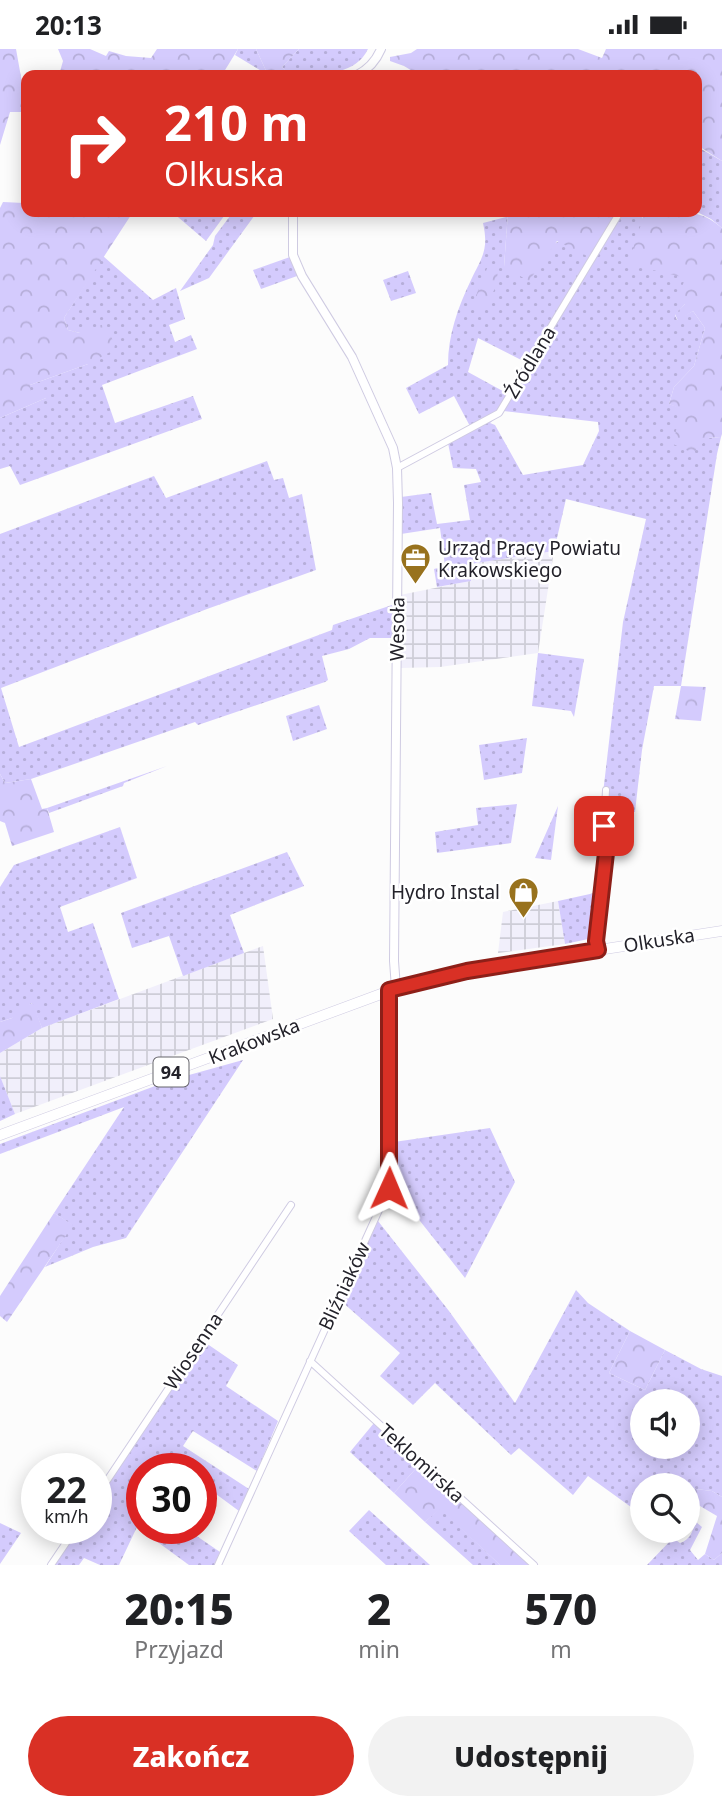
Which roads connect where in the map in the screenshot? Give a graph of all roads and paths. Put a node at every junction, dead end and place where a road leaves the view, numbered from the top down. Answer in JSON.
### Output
{"nodes":[{"id":1,"x":381,"y":49,"type":"edge"},
{"id":2,"x":366,"y":70,"type":"edge"},
{"id":3,"x":293,"y":217,"type":"edge"},
{"id":4,"x":617,"y":217,"type":"edge"},
{"id":5,"x":397,"y":468,"type":"junction"},
{"id":6,"x":606,"y":790,"type":"dead end"},
{"id":7,"x":722,"y":931,"type":"edge"},
{"id":8,"x":598,"y":950,"type":"junction"},
{"id":9,"x":393,"y":989,"type":"junction"},
{"id":10,"x":0,"y":1135,"type":"edge"},
{"id":11,"x":291,"y":1205,"type":"dead end"},
{"id":12,"x":310,"y":1361,"type":"junction"},
{"id":13,"x":112,"y":1473,"type":"edge"},
{"id":14,"x":65,"y":1544,"type":"edge"},
{"id":15,"x":51,"y":1565,"type":"edge"},
{"id":16,"x":218,"y":1565,"type":"edge"},
{"id":17,"x":534,"y":1565,"type":"edge"}],
"edges":[{"from":1,"to":2,"type":"street"},
{"from":3,"to":5,"type":"street","name":"Wesoła"},
{"from":4,"to":5,"type":"street","name":"Źródlana"},
{"from":5,"to":9,"type":"street","name":"Wesoła"},
{"from":6,"to":8,"type":"street"},
{"from":7,"to":8,"type":"main road","name":"Olkuska","number":"94"},
{"from":8,"to":9,"type":"main road","name":"Olkuska","number":"94"},
{"from":9,"to":10,"type":"main road","name":"Krakowska","number":"94"},
{"from":9,"to":12,"type":"street","name":"Bliźniaków"},
{"from":11,"to":13,"type":"street","name":"Wiosenna"},
{"from":12,"to":16,"type":"street","name":"Bliźniaków"},
{"from":12,"to":17,"type":"street","name":"Teklomirska"},
{"from":14,"to":15,"type":"street"}]}
